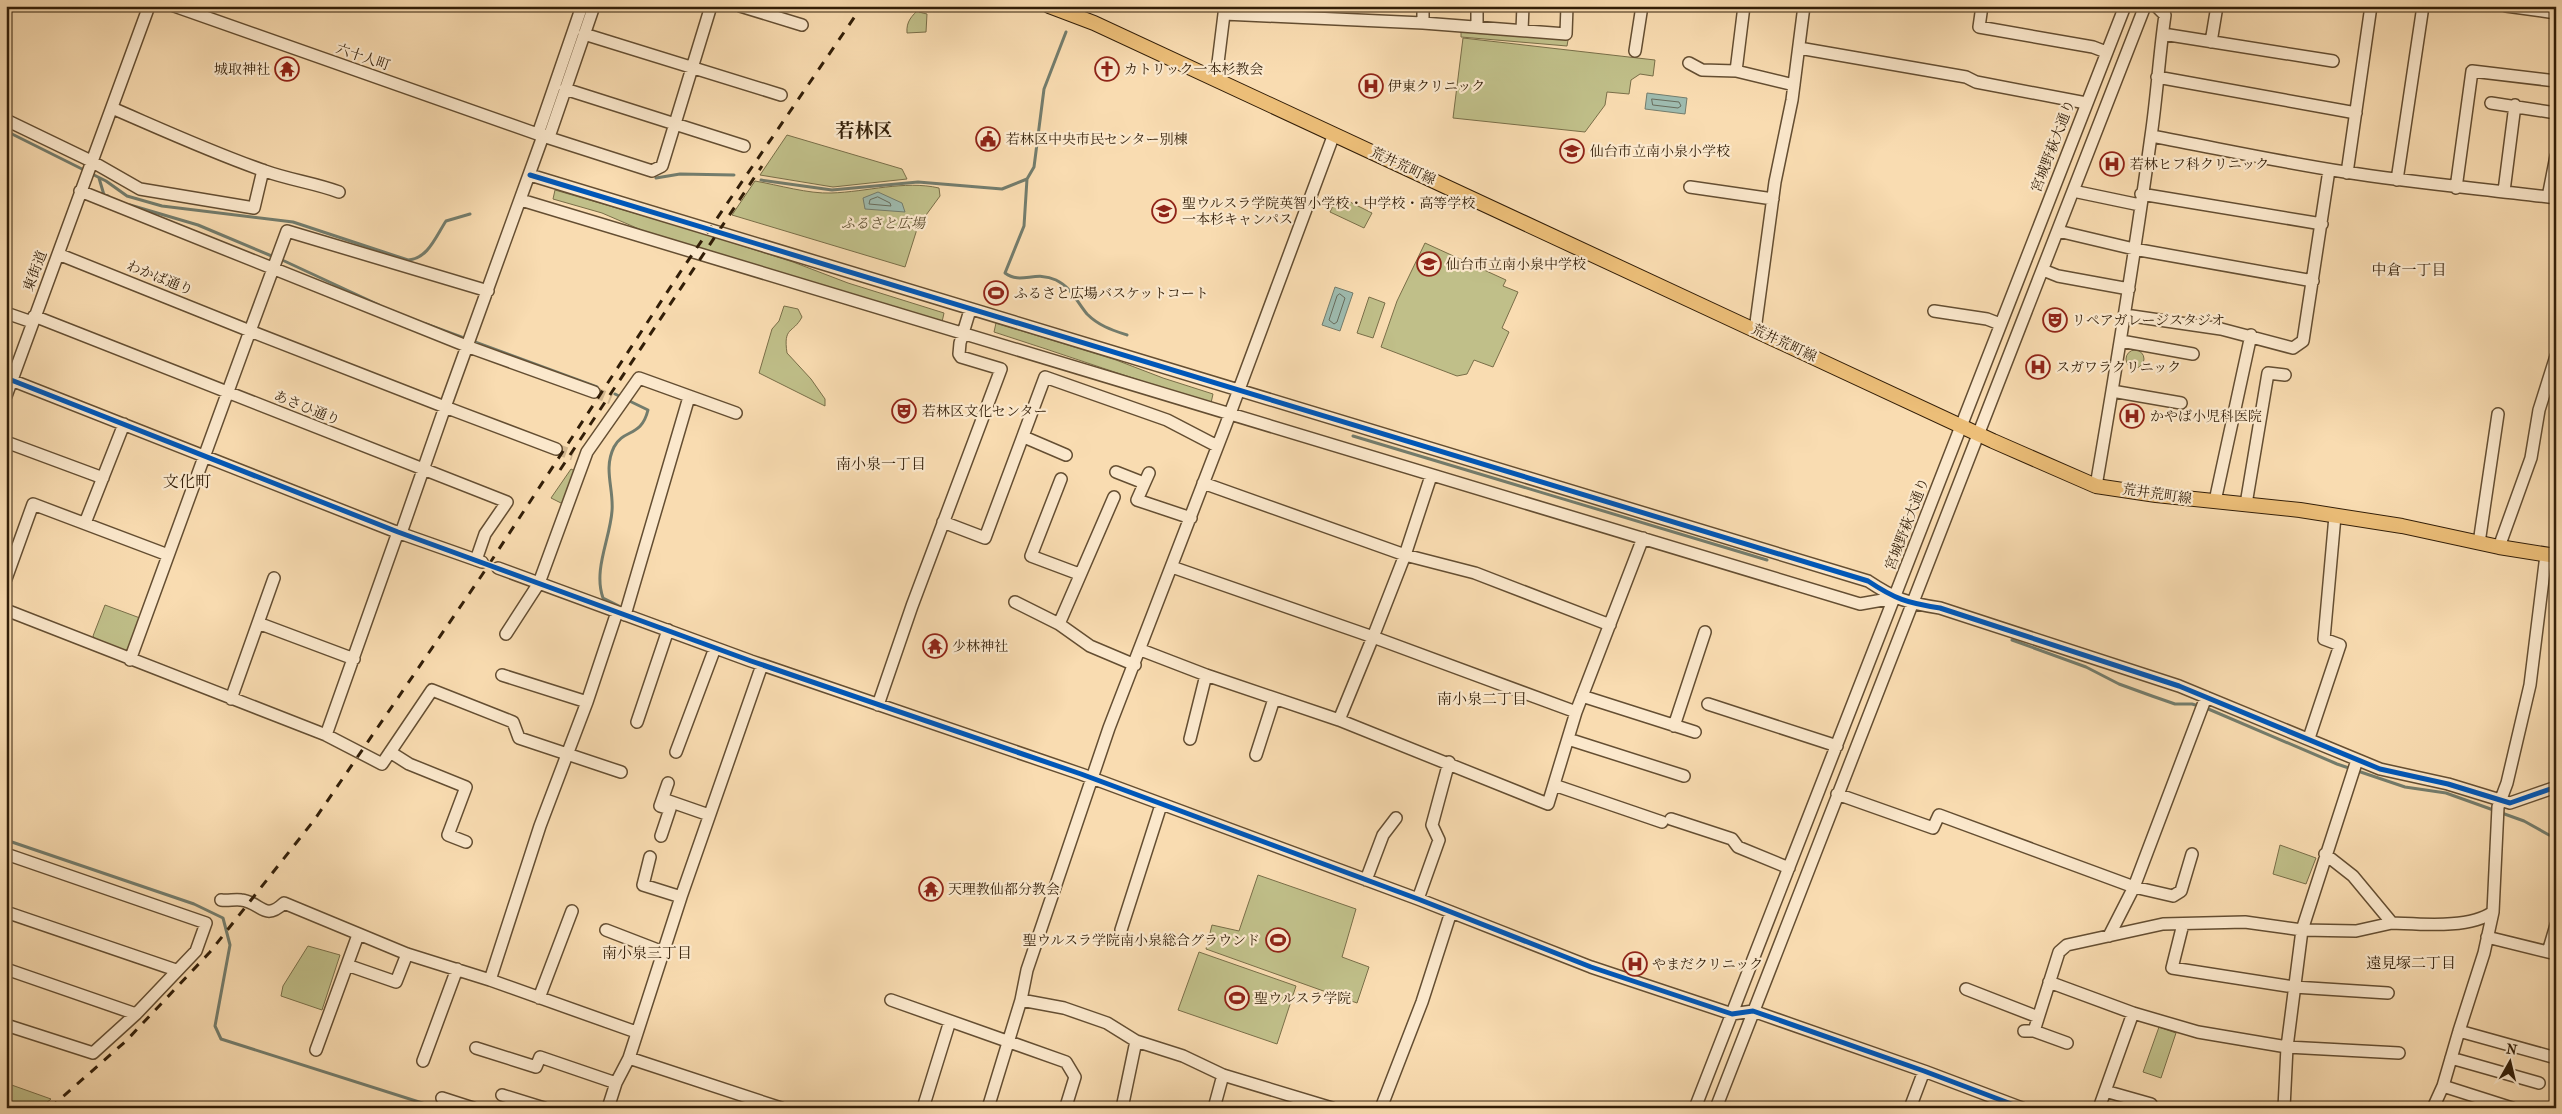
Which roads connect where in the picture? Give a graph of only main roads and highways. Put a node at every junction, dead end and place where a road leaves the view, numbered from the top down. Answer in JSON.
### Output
{"nodes":[{"id":1,"x":1056,"y":7,"type":"edge"},
{"id":2,"x":2551,"y":555,"type":"edge"}],
"edges":[{"from":1,"to":2,"type":"main road","name":"荒井荒町線"}]}
